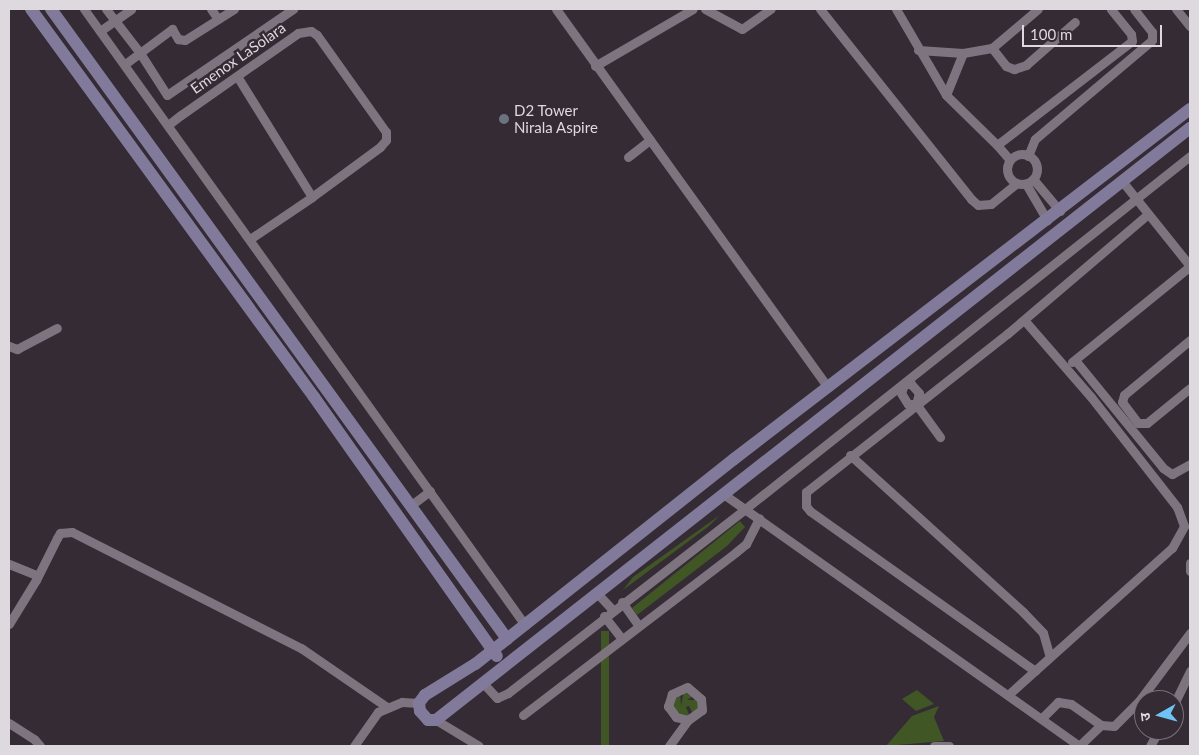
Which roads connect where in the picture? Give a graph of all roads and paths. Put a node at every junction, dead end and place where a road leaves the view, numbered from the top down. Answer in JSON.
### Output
{"nodes":[{"id":1,"x":31,"y":9,"type":"edge"},
{"id":2,"x":51,"y":9,"type":"edge"},
{"id":3,"x":84,"y":9,"type":"edge"},
{"id":4,"x":106,"y":9,"type":"edge"},
{"id":5,"x":131,"y":9,"type":"edge"},
{"id":6,"x":211,"y":9,"type":"edge"},
{"id":7,"x":234,"y":9,"type":"edge"},
{"id":8,"x":293,"y":9,"type":"edge"},
{"id":9,"x":556,"y":9,"type":"edge"},
{"id":10,"x":693,"y":9,"type":"edge"},
{"id":11,"x":705,"y":9,"type":"edge"},
{"id":12,"x":771,"y":9,"type":"edge"},
{"id":13,"x":820,"y":9,"type":"edge"},
{"id":14,"x":896,"y":9,"type":"edge"},
{"id":15,"x":1038,"y":9,"type":"edge"},
{"id":16,"x":1111,"y":9,"type":"edge"},
{"id":17,"x":1134,"y":9,"type":"edge"},
{"id":18,"x":1176,"y":9,"type":"edge"},
{"id":19,"x":218,"y":19,"type":"junction"},
{"id":20,"x":115,"y":21,"type":"junction"},
{"id":21,"x":1075,"y":22,"type":"dead end"},
{"id":22,"x":1190,"y":26,"type":"edge"},
{"id":23,"x":100,"y":31,"type":"junction"},
{"id":24,"x":992,"y":48,"type":"junction"},
{"id":25,"x":918,"y":50,"type":"junction"},
{"id":26,"x":140,"y":53,"type":"junction"},
{"id":27,"x":963,"y":54,"type":"junction"},
{"id":28,"x":125,"y":64,"type":"junction"},
{"id":29,"x":595,"y":66,"type":"junction"},
{"id":30,"x":237,"y":76,"type":"junction"},
{"id":31,"x":946,"y":95,"type":"junction"},
{"id":32,"x":1190,"y":109,"type":"edge"},
{"id":33,"x":168,"y":125,"type":"junction"},
{"id":34,"x":1190,"y":128,"type":"edge"},
{"id":35,"x":650,"y":140,"type":"junction"},
{"id":36,"x":997,"y":145,"type":"junction"},
{"id":37,"x":1028,"y":156,"type":"junction"},
{"id":38,"x":1190,"y":156,"type":"edge"},
{"id":39,"x":628,"y":157,"type":"dead end"},
{"id":40,"x":1010,"y":160,"type":"junction"},
{"id":41,"x":1122,"y":181,"type":"junction"},
{"id":42,"x":1026,"y":182,"type":"junction"},
{"id":43,"x":312,"y":197,"type":"junction"},
{"id":44,"x":1136,"y":198,"type":"junction"},
{"id":45,"x":1060,"y":210,"type":"junction"},
{"id":46,"x":1148,"y":214,"type":"junction"},
{"id":47,"x":1048,"y":220,"type":"junction"},
{"id":48,"x":250,"y":239,"type":"junction"},
{"id":49,"x":1190,"y":266,"type":"edge"},
{"id":50,"x":1024,"y":320,"type":"junction"},
{"id":51,"x":57,"y":328,"type":"dead end"},
{"id":52,"x":905,"y":329,"type":"junction"},
{"id":53,"x":1190,"y":340,"type":"edge"},
{"id":54,"x":914,"y":344,"type":"junction"},
{"id":55,"x":9,"y":346,"type":"edge"},
{"id":56,"x":1075,"y":360,"type":"junction"},
{"id":57,"x":1065,"y":366,"type":"junction"},
{"id":58,"x":903,"y":383,"type":"junction"},
{"id":59,"x":828,"y":387,"type":"junction"},
{"id":60,"x":1190,"y":388,"type":"edge"},
{"id":61,"x":917,"y":405,"type":"junction"},
{"id":62,"x":940,"y":437,"type":"dead end"},
{"id":63,"x":850,"y":456,"type":"junction"},
{"id":64,"x":1190,"y":464,"type":"edge"},
{"id":65,"x":430,"y":491,"type":"junction"},
{"id":66,"x":722,"y":493,"type":"junction"},
{"id":67,"x":410,"y":506,"type":"junction"},
{"id":68,"x":745,"y":509,"type":"junction"},
{"id":69,"x":759,"y":518,"type":"junction"},
{"id":70,"x":1190,"y":563,"type":"edge"},
{"id":71,"x":9,"y":564,"type":"edge"},
{"id":72,"x":1190,"y":571,"type":"edge"},
{"id":73,"x":38,"y":576,"type":"junction"},
{"id":74,"x":596,"y":592,"type":"junction"},
{"id":75,"x":622,"y":602,"type":"junction"},
{"id":76,"x":612,"y":610,"type":"junction"},
{"id":77,"x":604,"y":616,"type":"junction"},
{"id":78,"x":9,"y":624,"type":"edge"},
{"id":79,"x":526,"y":625,"type":"junction"},
{"id":80,"x":639,"y":626,"type":"junction"},
{"id":81,"x":1190,"y":633,"type":"edge"},
{"id":82,"x":507,"y":639,"type":"junction"},
{"id":83,"x":622,"y":639,"type":"junction"},
{"id":84,"x":493,"y":650,"type":"junction"},
{"id":85,"x":1050,"y":657,"type":"junction"},
{"id":86,"x":504,"y":665,"type":"junction"},
{"id":87,"x":1034,"y":671,"type":"junction"},
{"id":88,"x":1190,"y":671,"type":"edge"},
{"id":89,"x":482,"y":682,"type":"junction"},
{"id":90,"x":1181,"y":690,"type":"edge"},
{"id":91,"x":1009,"y":694,"type":"junction"},
{"id":92,"x":419,"y":703,"type":"junction"},
{"id":93,"x":387,"y":707,"type":"junction"},
{"id":94,"x":523,"y":715,"type":"dead end"},
{"id":95,"x":1042,"y":718,"type":"junction"},
{"id":96,"x":436,"y":720,"type":"junction"},
{"id":97,"x":688,"y":720,"type":"dead end"},
{"id":98,"x":9,"y":723,"type":"edge"},
{"id":99,"x":1101,"y":725,"type":"junction"},
{"id":100,"x":40,"y":746,"type":"edge"},
{"id":101,"x":354,"y":746,"type":"edge"},
{"id":102,"x":479,"y":746,"type":"edge"},
{"id":103,"x":669,"y":746,"type":"edge"},
{"id":104,"x":934,"y":746,"type":"edge"},
{"id":105,"x":948,"y":746,"type":"edge"},
{"id":106,"x":1079,"y":746,"type":"edge"}],
"edges":[{"from":1,"to":84,"type":"street"},
{"from":2,"to":67,"type":"street"},
{"from":3,"to":23,"type":"street"},
{"from":4,"to":20,"type":"street"},
{"from":5,"to":20,"type":"street"},
{"from":6,"to":19,"type":"street"},
{"from":7,"to":19,"type":"street"},
{"from":8,"to":26,"type":"street"},
{"from":9,"to":29,"type":"street"},
{"from":10,"to":29,"type":"street"},
{"from":11,"to":12,"type":"street"},
{"from":13,"to":42,"type":"street"},
{"from":14,"to":25,"type":"street"},
{"from":15,"to":24,"type":"street"},
{"from":16,"to":36,"type":"street"},
{"from":17,"to":37,"type":"street"},
{"from":18,"to":22,"type":"street"},
{"from":19,"to":26,"type":"street"},
{"from":20,"to":23,"type":"street"},
{"from":20,"to":26,"type":"street"},
{"from":21,"to":24,"type":"street"},
{"from":23,"to":28,"type":"street"},
{"from":24,"to":27,"type":"street"},
{"from":25,"to":27,"type":"street"},
{"from":25,"to":31,"type":"street"},
{"from":26,"to":28,"type":"street"},
{"from":27,"to":31,"type":"street"},
{"from":28,"to":33,"type":"street"},
{"from":29,"to":35,"type":"street"},
{"from":30,"to":33,"type":"street","name":"Emenox LaSolara"},
{"from":30,"to":43,"type":"street"},
{"from":30,"to":43,"type":"street","name":"Emenox LaSolara"},
{"from":31,"to":36,"type":"street"},
{"from":32,"to":45,"type":"street"},
{"from":33,"to":48,"type":"street"},
{"from":34,"to":41,"type":"street"},
{"from":35,"to":39,"type":"street"},
{"from":35,"to":59,"type":"street"},
{"from":36,"to":40,"type":"street"},
{"from":37,"to":40,"type":"street"},
{"from":37,"to":42,"type":"street"},
{"from":38,"to":44,"type":"street"},
{"from":40,"to":42,"type":"street"},
{"from":41,"to":44,"type":"street"},
{"from":41,"to":54,"type":"street"},
{"from":42,"to":45,"type":"street"},
{"from":42,"to":47,"type":"street"},
{"from":43,"to":48,"type":"street"},
{"from":44,"to":46,"type":"street"},
{"from":44,"to":58,"type":"street"},
{"from":45,"to":47,"type":"street"},
{"from":46,"to":49,"type":"street"},
{"from":46,"to":50,"type":"street"},
{"from":47,"to":52,"type":"street"},
{"from":48,"to":65,"type":"street"},
{"from":49,"to":56,"type":"street"},
{"from":50,"to":57,"type":"street"},
{"from":50,"to":61,"type":"street"},
{"from":51,"to":55,"type":"street"},
{"from":52,"to":54,"type":"street"},
{"from":52,"to":59,"type":"street"},
{"from":53,"to":60,"type":"street"},
{"from":54,"to":66,"type":"street"},
{"from":56,"to":57,"type":"street"},
{"from":56,"to":64,"type":"street"},
{"from":57,"to":85,"type":"street"},
{"from":58,"to":61,"type":"street"},
{"from":58,"to":61,"type":"street"},
{"from":58,"to":68,"type":"street"},
{"from":59,"to":79,"type":"street"},
{"from":61,"to":62,"type":"street"},
{"from":61,"to":63,"type":"street"},
{"from":63,"to":85,"type":"street"},
{"from":63,"to":87,"type":"street"},
{"from":65,"to":67,"type":"street"},
{"from":65,"to":79,"type":"street"},
{"from":66,"to":68,"type":"street"},
{"from":66,"to":74,"type":"street"},
{"from":67,"to":82,"type":"street"},
{"from":68,"to":69,"type":"street"},
{"from":68,"to":75,"type":"street"},
{"from":69,"to":80,"type":"street"},
{"from":69,"to":91,"type":"street"},
{"from":70,"to":72,"type":"street"},
{"from":71,"to":73,"type":"street"},
{"from":73,"to":78,"type":"street"},
{"from":73,"to":93,"type":"street"},
{"from":74,"to":76,"type":"street"},
{"from":74,"to":86,"type":"street"},
{"from":75,"to":76,"type":"street"},
{"from":75,"to":80,"type":"street"},
{"from":76,"to":77,"type":"street"},
{"from":77,"to":83,"type":"street"},
{"from":77,"to":89,"type":"street"},
{"from":79,"to":82,"type":"street"},
{"from":80,"to":83,"type":"street"},
{"from":81,"to":99,"type":"street"},
{"from":82,"to":84,"type":"street"},
{"from":83,"to":94,"type":"street"},
{"from":84,"to":86,"type":"street"},
{"from":84,"to":92,"type":"street"},
{"from":85,"to":87,"type":"street"},
{"from":86,"to":89,"type":"street"},
{"from":87,"to":91,"type":"street"},
{"from":88,"to":90,"type":"street"},
{"from":89,"to":96,"type":"street"},
{"from":91,"to":95,"type":"street"},
{"from":92,"to":93,"type":"street"},
{"from":92,"to":96,"type":"street"},
{"from":93,"to":101,"type":"street"},
{"from":95,"to":99,"type":"street"},
{"from":95,"to":106,"type":"street"},
{"from":96,"to":102,"type":"street"},
{"from":97,"to":103,"type":"street"},
{"from":98,"to":100,"type":"street"},
{"from":99,"to":106,"type":"street"},
{"from":104,"to":105,"type":"street"}]}
